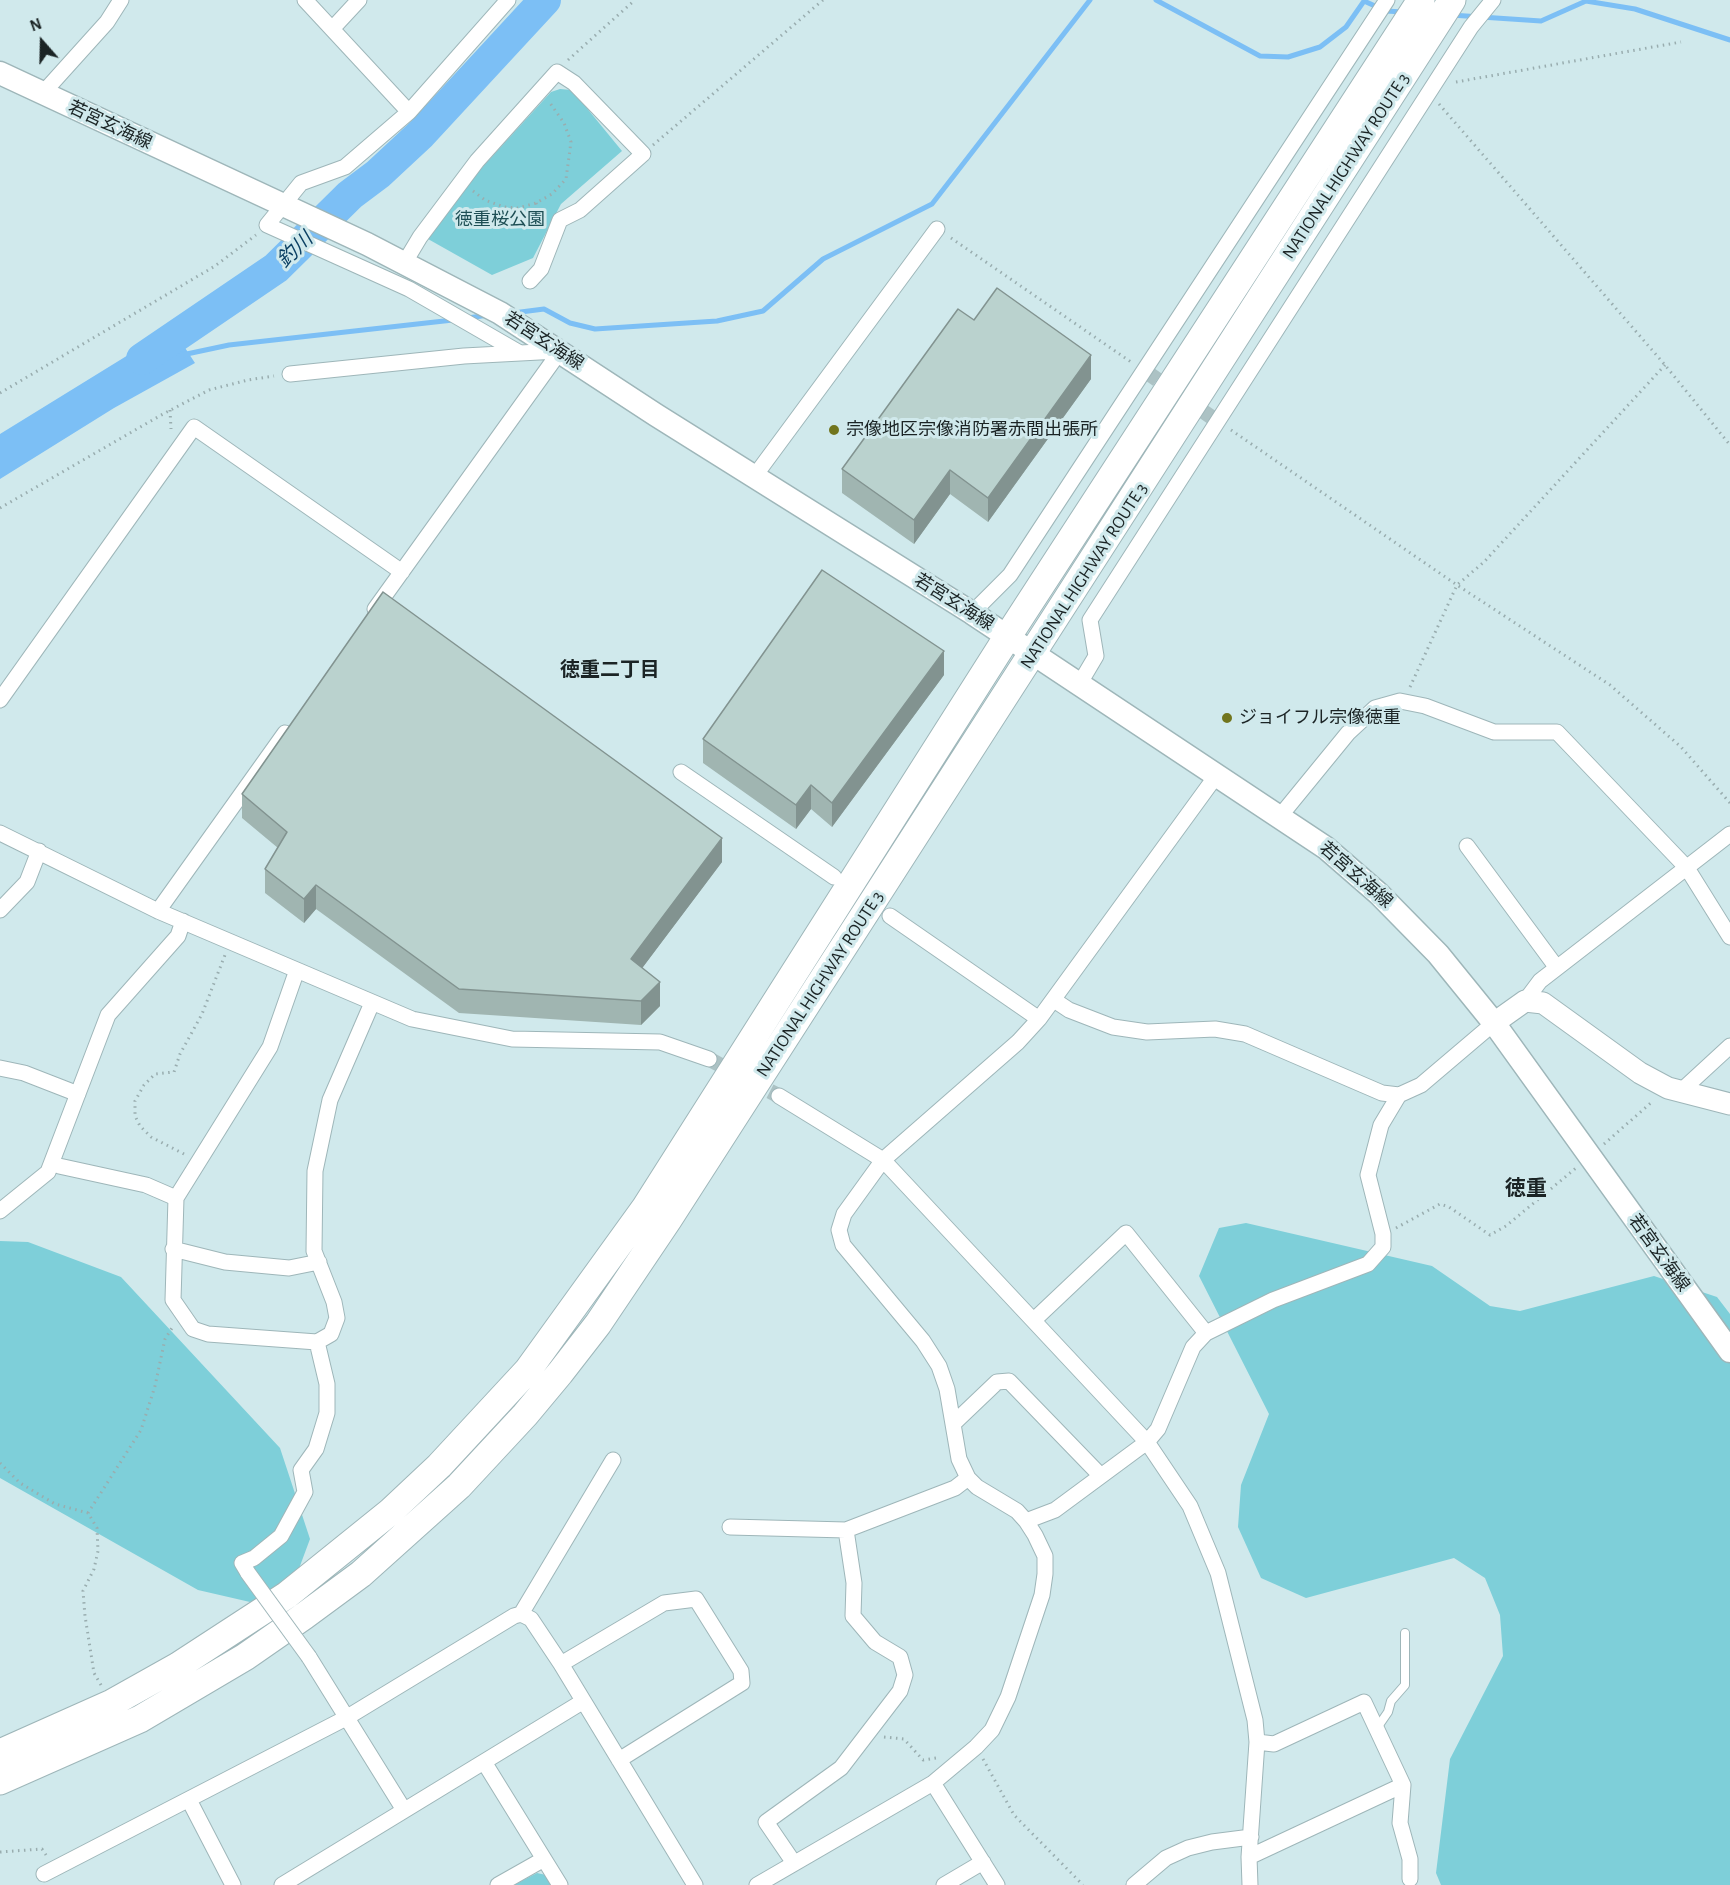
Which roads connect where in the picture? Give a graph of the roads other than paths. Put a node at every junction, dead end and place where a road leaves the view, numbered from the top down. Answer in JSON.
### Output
{"nodes":[{"id":1,"x":122,"y":0,"type":"edge"},
{"id":2,"x":305,"y":0,"type":"edge"},
{"id":3,"x":359,"y":0,"type":"edge"},
{"id":4,"x":508,"y":0,"type":"edge"},
{"id":5,"x":1387,"y":0,"type":"edge"},
{"id":6,"x":1421,"y":0,"type":"edge"},
{"id":7,"x":1452,"y":0,"type":"edge"},
{"id":8,"x":1493,"y":0,"type":"edge"},
{"id":9,"x":333,"y":28,"type":"junction"},
{"id":10,"x":0,"y":74,"type":"edge"},
{"id":11,"x":1382,"y":84,"type":"junction"},
{"id":12,"x":43,"y":93,"type":"junction"},
{"id":13,"x":409,"y":112,"type":"junction"},
{"id":14,"x":288,"y":207,"type":"junction"},
{"id":15,"x":937,"y":229,"type":"road end"},
{"id":16,"x":405,"y":262,"type":"junction"},
{"id":17,"x":530,"y":281,"type":"dead end"},
{"id":18,"x":554,"y":346,"type":"junction"},
{"id":19,"x":520,"y":353,"type":"junction"},
{"id":20,"x":290,"y":374,"type":"road end"},
{"id":21,"x":754,"y":477,"type":"junction"},
{"id":22,"x":402,"y":572,"type":"junction"},
{"id":23,"x":972,"y":613,"type":"junction"},
{"id":24,"x":367,"y":620,"type":"edge"},
{"id":25,"x":1008,"y":636,"type":"junction"},
{"id":26,"x":1034,"y":653,"type":"junction"},
{"id":27,"x":1080,"y":683,"type":"junction"},
{"id":28,"x":0,"y":700,"type":"edge"},
{"id":29,"x":297,"y":717,"type":"edge"},
{"id":30,"x":681,"y":772,"type":"dead end"},
{"id":31,"x":1216,"y":776,"type":"junction"},
{"id":32,"x":1281,"y":815,"type":"junction"},
{"id":33,"x":0,"y":833,"type":"edge"},
{"id":34,"x":1730,"y":834,"type":"edge"},
{"id":35,"x":1467,"y":846,"type":"dead end"},
{"id":36,"x":39,"y":851,"type":"junction"},
{"id":37,"x":1687,"y":868,"type":"junction"},
{"id":38,"x":834,"y":877,"type":"dead end"},
{"id":39,"x":0,"y":910,"type":"edge"},
{"id":40,"x":158,"y":911,"type":"junction"},
{"id":41,"x":890,"y":916,"type":"dead end"},
{"id":42,"x":183,"y":921,"type":"junction"},
{"id":43,"x":1730,"y":937,"type":"edge"},
{"id":44,"x":1557,"y":968,"type":"junction"},
{"id":45,"x":297,"y":970,"type":"junction"},
{"id":46,"x":1054,"y":1000,"type":"junction"},
{"id":47,"x":1525,"y":1001,"type":"junction"},
{"id":48,"x":372,"y":1003,"type":"junction"},
{"id":49,"x":1039,"y":1019,"type":"junction"},
{"id":50,"x":1494,"y":1023,"type":"junction"},
{"id":51,"x":1730,"y":1046,"type":"edge"},
{"id":52,"x":709,"y":1059,"type":"tunnel mouth"},
{"id":53,"x":0,"y":1068,"type":"edge"},
{"id":54,"x":1674,"y":1090,"type":"junction"},
{"id":55,"x":78,"y":1094,"type":"junction"},
{"id":56,"x":1399,"y":1095,"type":"junction"},
{"id":57,"x":779,"y":1096,"type":"tunnel mouth"},
{"id":58,"x":1730,"y":1104,"type":"edge"},
{"id":59,"x":883,"y":1160,"type":"junction"},
{"id":60,"x":59,"y":1166,"type":"dead end"},
{"id":61,"x":176,"y":1198,"type":"junction"},
{"id":62,"x":0,"y":1211,"type":"edge"},
{"id":63,"x":173,"y":1249,"type":"junction"},
{"id":64,"x":319,"y":1262,"type":"junction"},
{"id":65,"x":1034,"y":1320,"type":"junction"},
{"id":66,"x":1206,"y":1333,"type":"junction"},
{"id":67,"x":317,"y":1342,"type":"junction"},
{"id":68,"x":1730,"y":1351,"type":"edge"},
{"id":69,"x":954,"y":1423,"type":"junction"},
{"id":70,"x":1147,"y":1442,"type":"junction"},
{"id":71,"x":613,"y":1460,"type":"dead end"},
{"id":72,"x":1100,"y":1475,"type":"junction"},
{"id":73,"x":968,"y":1478,"type":"junction"},
{"id":74,"x":1026,"y":1521,"type":"junction"},
{"id":75,"x":730,"y":1527,"type":"dead end"},
{"id":76,"x":846,"y":1530,"type":"junction"},
{"id":77,"x":521,"y":1614,"type":"junction"},
{"id":78,"x":1405,"y":1633,"type":"dead end"},
{"id":79,"x":561,"y":1664,"type":"junction"},
{"id":80,"x":582,"y":1702,"type":"junction"},
{"id":81,"x":346,"y":1718,"type":"junction"},
{"id":82,"x":1377,"y":1730,"type":"junction"},
{"id":83,"x":1257,"y":1742,"type":"junction"},
{"id":84,"x":0,"y":1753,"type":"edge"},
{"id":85,"x":619,"y":1760,"type":"junction"},
{"id":86,"x":484,"y":1762,"type":"junction"},
{"id":87,"x":0,"y":1781,"type":"edge"},
{"id":88,"x":933,"y":1783,"type":"junction"},
{"id":89,"x":1403,"y":1785,"type":"junction"},
{"id":90,"x":189,"y":1800,"type":"junction"},
{"id":91,"x":404,"y":1810,"type":"junction"},
{"id":92,"x":1251,"y":1837,"type":"junction"},
{"id":93,"x":1249,"y":1857,"type":"junction"},
{"id":94,"x":544,"y":1859,"type":"junction"},
{"id":95,"x":983,"y":1862,"type":"junction"},
{"id":96,"x":794,"y":1863,"type":"junction"},
{"id":97,"x":50,"y":1872,"type":"road end"},
{"id":98,"x":1408,"y":1883,"type":"edge"},
{"id":99,"x":233,"y":1885,"type":"edge"},
{"id":100,"x":282,"y":1885,"type":"edge"},
{"id":101,"x":498,"y":1885,"type":"edge"},
{"id":102,"x":560,"y":1885,"type":"edge"},
{"id":103,"x":695,"y":1885,"type":"edge"},
{"id":104,"x":757,"y":1885,"type":"edge"},
{"id":105,"x":944,"y":1885,"type":"edge"},
{"id":106,"x":997,"y":1885,"type":"edge"},
{"id":107,"x":1134,"y":1885,"type":"edge"},
{"id":108,"x":1250,"y":1885,"type":"edge"}],
"edges":[{"from":1,"to":12,"type":"street"},
{"from":2,"to":9,"type":"street"},
{"from":3,"to":9,"type":"street"},
{"from":4,"to":13,"type":"street"},
{"from":5,"to":23,"type":"street"},
{"from":6,"to":11,"type":"highway","name":"NATIONAL HIGHWAY ROUTE 3"},
{"from":7,"to":11,"type":"highway","name":"NATIONAL HIGHWAY ROUTE 3"},
{"from":8,"to":27,"type":"street"},
{"from":9,"to":13,"type":"street"},
{"from":10,"to":12,"type":"main road","name":"若宮玄海線"},
{"from":11,"to":25,"type":"highway","name":"NATIONAL HIGHWAY ROUTE 3"},
{"from":11,"to":26,"type":"highway","name":"NATIONAL HIGHWAY ROUTE 3"},
{"from":12,"to":14,"type":"main road","name":"若宮玄海線"},
{"from":13,"to":14,"type":"street"},
{"from":14,"to":16,"type":"main road","name":"若宮玄海線"},
{"from":14,"to":19,"type":"street"},
{"from":15,"to":21,"type":"street"},
{"from":16,"to":17,"type":"street"},
{"from":16,"to":18,"type":"main road","name":"若宮玄海線"},
{"from":18,"to":19,"type":"street"},
{"from":18,"to":21,"type":"main road","name":"若宮玄海線"},
{"from":18,"to":22,"type":"street"},
{"from":19,"to":20,"type":"street"},
{"from":21,"to":23,"type":"main road","name":"若宮玄海線"},
{"from":22,"to":24,"type":"street"},
{"from":22,"to":28,"type":"street"},
{"from":23,"to":25,"type":"main road","name":"若宮玄海線"},
{"from":25,"to":26,"type":"main road","name":"若宮玄海線"},
{"from":25,"to":84,"type":"highway","name":"NATIONAL HIGHWAY ROUTE 3"},
{"from":26,"to":27,"type":"main road","name":"若宮玄海線"},
{"from":26,"to":87,"type":"highway","name":"NATIONAL HIGHWAY ROUTE 3"},
{"from":27,"to":31,"type":"main road","name":"若宮玄海線"},
{"from":29,"to":40,"type":"street"},
{"from":30,"to":38,"type":"street"},
{"from":31,"to":32,"type":"main road","name":"若宮玄海線"},
{"from":31,"to":46,"type":"street"},
{"from":32,"to":37,"type":"street"},
{"from":32,"to":50,"type":"main road","name":"若宮玄海線"},
{"from":33,"to":36,"type":"street"},
{"from":34,"to":37,"type":"street"},
{"from":35,"to":44,"type":"street"},
{"from":36,"to":39,"type":"street"},
{"from":36,"to":40,"type":"street"},
{"from":37,"to":43,"type":"street"},
{"from":37,"to":44,"type":"street"},
{"from":40,"to":42,"type":"street"},
{"from":41,"to":49,"type":"street"},
{"from":42,"to":45,"type":"street"},
{"from":42,"to":55,"type":"street"},
{"from":44,"to":47,"type":"street"},
{"from":45,"to":48,"type":"street"},
{"from":45,"to":61,"type":"street"},
{"from":46,"to":49,"type":"street"},
{"from":46,"to":56,"type":"street"},
{"from":47,"to":50,"type":"street"},
{"from":47,"to":54,"type":"street"},
{"from":48,"to":52,"type":"street"},
{"from":48,"to":64,"type":"street"},
{"from":49,"to":59,"type":"street"},
{"from":50,"to":56,"type":"street"},
{"from":50,"to":68,"type":"main road","name":"若宮玄海線"},
{"from":51,"to":54,"type":"street"},
{"from":53,"to":55,"type":"street"},
{"from":54,"to":58,"type":"street"},
{"from":55,"to":62,"type":"street"},
{"from":56,"to":66,"type":"street"},
{"from":57,"to":59,"type":"street"},
{"from":59,"to":65,"type":"street"},
{"from":59,"to":69,"type":"street"},
{"from":60,"to":61,"type":"street"},
{"from":61,"to":63,"type":"street"},
{"from":63,"to":64,"type":"street"},
{"from":63,"to":67,"type":"street"},
{"from":64,"to":67,"type":"street"},
{"from":65,"to":66,"type":"street"},
{"from":65,"to":70,"type":"street"},
{"from":66,"to":70,"type":"street"},
{"from":67,"to":81,"type":"street","bridge":true},
{"from":69,"to":72,"type":"street"},
{"from":69,"to":73,"type":"street"},
{"from":70,"to":72,"type":"street"},
{"from":70,"to":83,"type":"street"},
{"from":71,"to":77,"type":"street"},
{"from":72,"to":74,"type":"street"},
{"from":73,"to":74,"type":"street"},
{"from":73,"to":76,"type":"street"},
{"from":74,"to":88,"type":"street"},
{"from":75,"to":76,"type":"street"},
{"from":76,"to":96,"type":"street"},
{"from":77,"to":79,"type":"street"},
{"from":77,"to":81,"type":"street"},
{"from":78,"to":82,"type":"lane"},
{"from":79,"to":80,"type":"street"},
{"from":79,"to":85,"type":"street"},
{"from":80,"to":85,"type":"street"},
{"from":80,"to":86,"type":"street"},
{"from":81,"to":90,"type":"street"},
{"from":81,"to":91,"type":"street"},
{"from":82,"to":83,"type":"street"},
{"from":82,"to":89,"type":"street"},
{"from":83,"to":92,"type":"street"},
{"from":85,"to":103,"type":"street"},
{"from":86,"to":91,"type":"street"},
{"from":86,"to":94,"type":"street"},
{"from":88,"to":95,"type":"street"},
{"from":88,"to":96,"type":"street"},
{"from":89,"to":93,"type":"street"},
{"from":89,"to":98,"type":"street"},
{"from":90,"to":97,"type":"street"},
{"from":90,"to":99,"type":"street"},
{"from":91,"to":100,"type":"street"},
{"from":92,"to":93,"type":"street"},
{"from":92,"to":107,"type":"street"},
{"from":93,"to":108,"type":"street"},
{"from":94,"to":101,"type":"street"},
{"from":94,"to":102,"type":"street"},
{"from":95,"to":105,"type":"street"},
{"from":95,"to":106,"type":"street"},
{"from":96,"to":104,"type":"street"}]}
